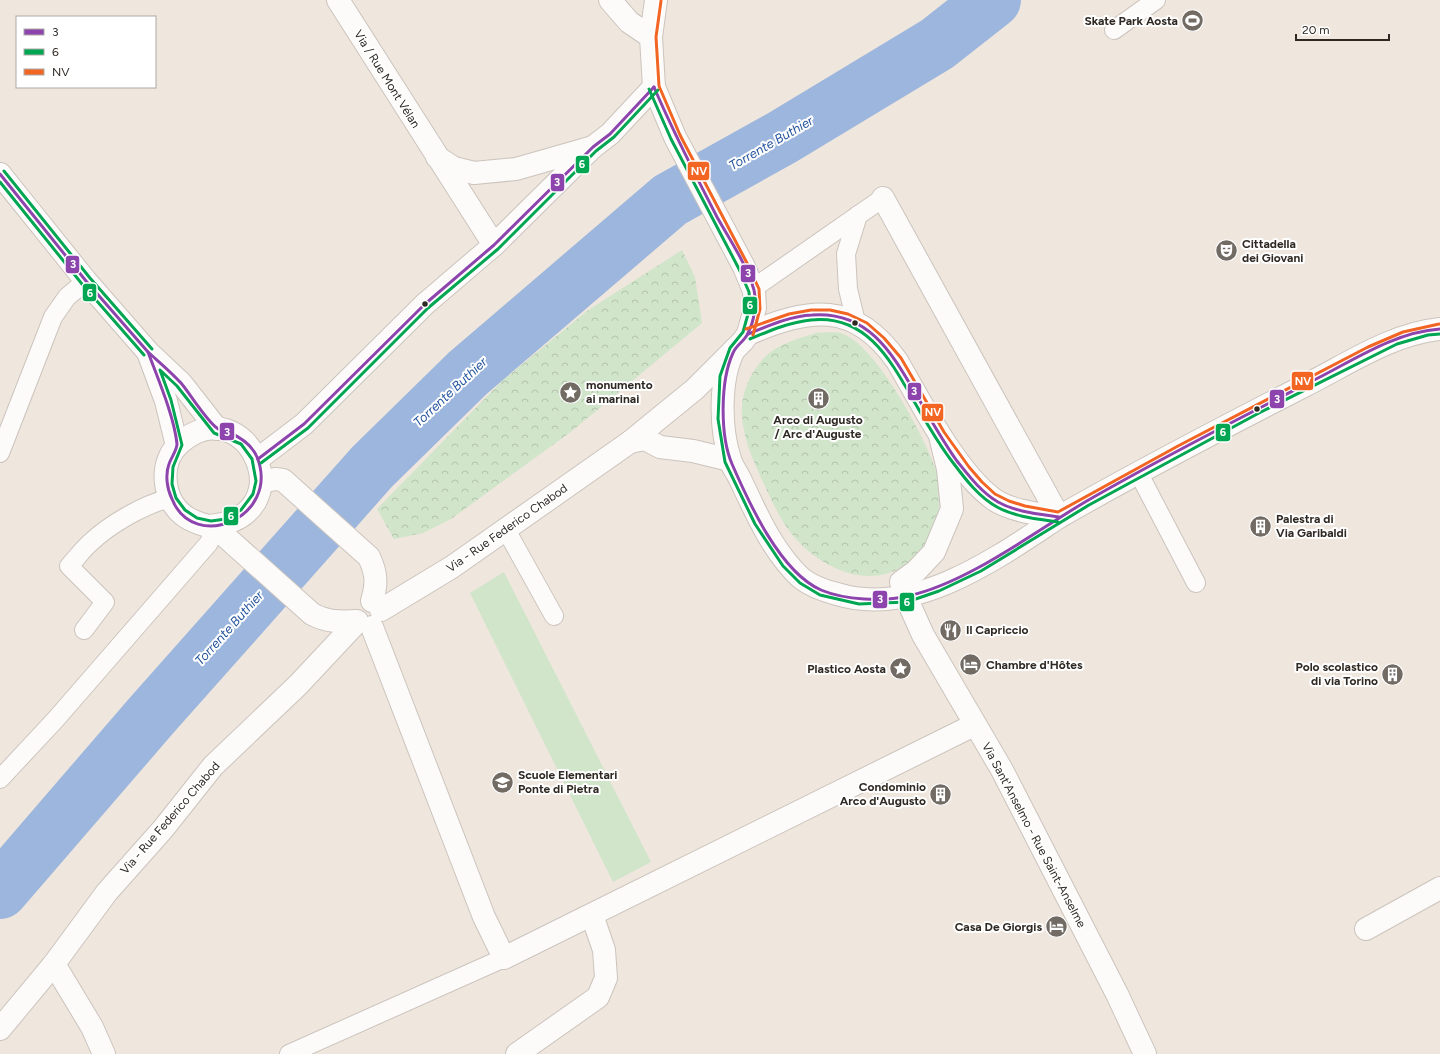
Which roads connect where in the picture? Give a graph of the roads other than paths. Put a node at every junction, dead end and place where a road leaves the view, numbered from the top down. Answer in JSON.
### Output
{"nodes":[{"id":1,"x":338,"y":0,"type":"edge"},
{"id":2,"x":610,"y":0,"type":"edge"},
{"id":3,"x":1156,"y":0,"type":"edge"},
{"id":4,"x":658,"y":5,"type":"edge"},
{"id":5,"x":1114,"y":30,"type":"dead end"},
{"id":6,"x":651,"y":38,"type":"junction"},
{"id":7,"x":654,"y":88,"type":"junction"},
{"id":8,"x":592,"y":148,"type":"junction"},
{"id":9,"x":436,"y":157,"type":"junction"},
{"id":10,"x":0,"y":174,"type":"edge"},
{"id":11,"x":882,"y":198,"type":"joint"},
{"id":12,"x":858,"y":215,"type":"junction"},
{"id":13,"x":494,"y":245,"type":"junction"},
{"id":14,"x":86,"y":282,"type":"junction"},
{"id":15,"x":754,"y":291,"type":"junction"},
{"id":16,"x":856,"y":322,"type":"junction"},
{"id":17,"x":1440,"y":329,"type":"edge"},
{"id":18,"x":741,"y":342,"type":"junction"},
{"id":19,"x":148,"y":352,"type":"junction"},
{"id":20,"x":218,"y":430,"type":"junction"},
{"id":21,"x":938,"y":431,"type":"junction"},
{"id":22,"x":630,"y":442,"type":"junction"},
{"id":23,"x":177,"y":446,"type":"junction"},
{"id":24,"x":0,"y":454,"type":"edge"},
{"id":25,"x":258,"y":459,"type":"junction"},
{"id":26,"x":730,"y":460,"type":"junction"},
{"id":27,"x":1138,"y":474,"type":"junction"},
{"id":28,"x":261,"y":482,"type":"junction"},
{"id":29,"x":170,"y":498,"type":"junction"},
{"id":30,"x":1059,"y":518,"type":"junction"},
{"id":31,"x":506,"y":528,"type":"junction"},
{"id":32,"x":218,"y":531,"type":"junction"},
{"id":33,"x":1196,"y":583,"type":"dead end"},
{"id":34,"x":906,"y":597,"type":"junction"},
{"id":35,"x":368,"y":616,"type":"junction"},
{"id":36,"x":554,"y":616,"type":"dead end"},
{"id":37,"x":84,"y":630,"type":"dead end"},
{"id":38,"x":974,"y":725,"type":"junction"},
{"id":39,"x":0,"y":779,"type":"edge"},
{"id":40,"x":1440,"y":888,"type":"edge"},
{"id":41,"x":592,"y":915,"type":"junction"},
{"id":42,"x":1366,"y":929,"type":"dead end"},
{"id":43,"x":504,"y":958,"type":"junction"},
{"id":44,"x":54,"y":964,"type":"junction"},
{"id":45,"x":0,"y":1029,"type":"edge"},
{"id":46,"x":104,"y":1054,"type":"edge"},
{"id":47,"x":289,"y":1054,"type":"edge"},
{"id":48,"x":517,"y":1054,"type":"edge"},
{"id":49,"x":1145,"y":1054,"type":"edge"}],
"edges":[{"from":1,"to":9,"type":"street","name":"Via / Rue Mont Vélan"},
{"from":2,"to":6,"type":"street"},
{"from":3,"to":5,"type":"lane"},
{"from":4,"to":6,"type":"street"},
{"from":6,"to":7,"type":"street"},
{"from":7,"to":8,"type":"street"},
{"from":7,"to":15,"type":"street"},
{"from":8,"to":9,"type":"street"},
{"from":8,"to":13,"type":"street"},
{"from":9,"to":13,"type":"street","name":"Via / Rue Mont Vélan"},
{"from":10,"to":14,"type":"street"},
{"from":11,"to":12,"type":"lane"},
{"from":11,"to":30,"type":"street"},
{"from":12,"to":15,"type":"lane"},
{"from":12,"to":16,"type":"lane"},
{"from":13,"to":25,"type":"street"},
{"from":14,"to":19,"type":"street"},
{"from":14,"to":24,"type":"lane"},
{"from":15,"to":18,"type":"street"},
{"from":16,"to":18,"type":"street"},
{"from":16,"to":21,"type":"street"},
{"from":17,"to":27,"type":"street"},
{"from":18,"to":22,"type":"street","name":"Via - Rue Federico Chabod"},
{"from":18,"to":26,"type":"street"},
{"from":19,"to":20,"type":"street"},
{"from":19,"to":23,"type":"street"},
{"from":20,"to":23,"type":"street"},
{"from":20,"to":25,"type":"street"},
{"from":21,"to":30,"type":"street"},
{"from":21,"to":34,"type":"street","name":"Via Sant'Anselmo - Rue Saint-Anselme"},
{"from":22,"to":26,"type":"street"},
{"from":22,"to":31,"type":"street","name":"Via - Rue Federico Chabod"},
{"from":23,"to":29,"type":"street"},
{"from":25,"to":28,"type":"street"},
{"from":26,"to":34,"type":"street"},
{"from":27,"to":30,"type":"street"},
{"from":27,"to":33,"type":"lane"},
{"from":28,"to":32,"type":"street"},
{"from":28,"to":35,"type":"street"},
{"from":29,"to":32,"type":"street"},
{"from":29,"to":37,"type":"lane"},
{"from":30,"to":34,"type":"street"},
{"from":31,"to":35,"type":"street","name":"Via - Rue Federico Chabod"},
{"from":31,"to":36,"type":"lane"},
{"from":32,"to":35,"type":"street"},
{"from":32,"to":39,"type":"lane"},
{"from":34,"to":38,"type":"street","name":"Via Sant'Anselmo - Rue Saint-Anselme"},
{"from":35,"to":43,"type":"street"},
{"from":35,"to":44,"type":"street","name":"Via - Rue Federico Chabod"},
{"from":38,"to":41,"type":"street"},
{"from":38,"to":49,"type":"street","name":"Via Sant'Anselmo - Rue Saint-Anselme"},
{"from":40,"to":42,"type":"street"},
{"from":41,"to":43,"type":"street"},
{"from":41,"to":48,"type":"street"},
{"from":43,"to":47,"type":"lane"},
{"from":44,"to":45,"type":"street","name":"Via - Rue Federico Chabod"},
{"from":44,"to":46,"type":"street"}]}
